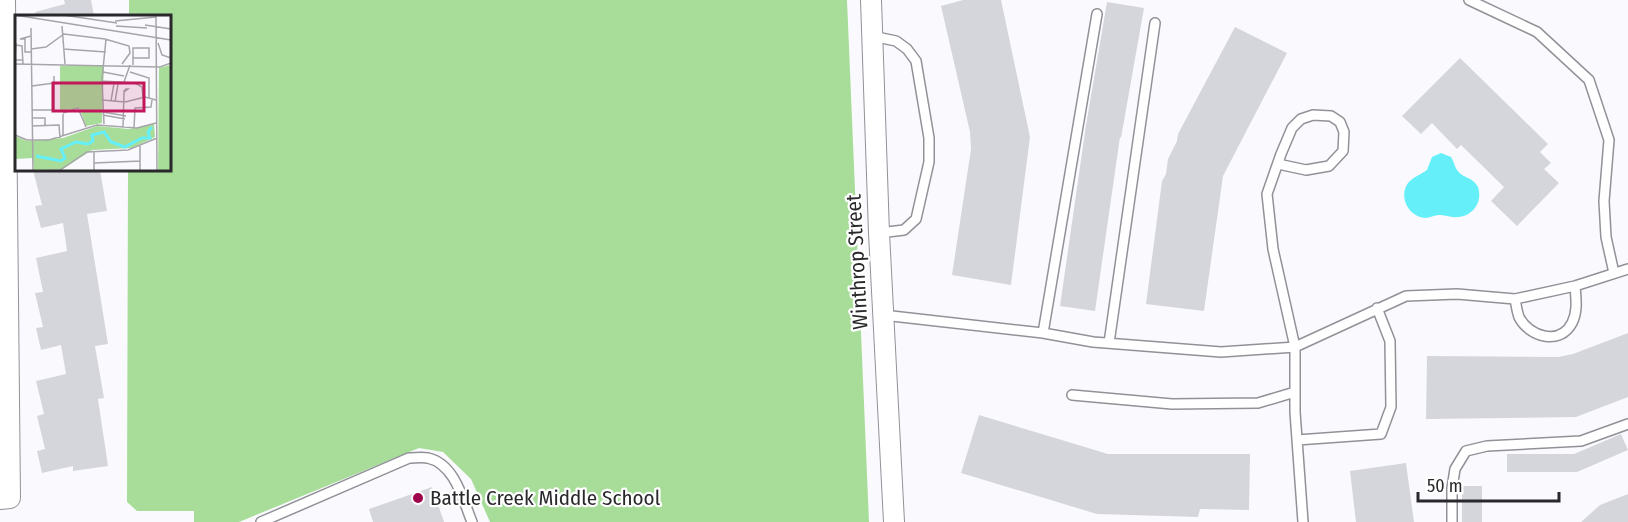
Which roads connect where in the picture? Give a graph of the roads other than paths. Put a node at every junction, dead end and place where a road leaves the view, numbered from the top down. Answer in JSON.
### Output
{"nodes":[{"id":1,"x":871,"y":0,"type":"edge"},
{"id":2,"x":1469,"y":0,"type":"edge"},
{"id":3,"x":3,"y":8,"type":"edge"},
{"id":4,"x":1097,"y":14,"type":"dead end"},
{"id":5,"x":1155,"y":22,"type":"dead end"},
{"id":6,"x":872,"y":36,"type":"junction"},
{"id":7,"x":1278,"y":164,"type":"junction"},
{"id":8,"x":879,"y":233,"type":"junction"},
{"id":9,"x":1628,"y":269,"type":"edge"},
{"id":10,"x":1614,"y":273,"type":"junction"},
{"id":11,"x":1575,"y":286,"type":"junction"},
{"id":12,"x":1515,"y":299,"type":"junction"},
{"id":13,"x":1377,"y":308,"type":"junction"},
{"id":14,"x":883,"y":315,"type":"junction"},
{"id":15,"x":1043,"y":333,"type":"junction"},
{"id":16,"x":1109,"y":343,"type":"junction"},
{"id":17,"x":1294,"y":347,"type":"junction"},
{"id":18,"x":1294,"y":392,"type":"junction"},
{"id":19,"x":1072,"y":395,"type":"dead end"},
{"id":20,"x":1628,"y":424,"type":"edge"},
{"id":21,"x":1296,"y":440,"type":"junction"},
{"id":22,"x":5,"y":499,"type":"edge"},
{"id":23,"x":261,"y":522,"type":"edge"},
{"id":24,"x":472,"y":522,"type":"edge"},
{"id":25,"x":894,"y":522,"type":"edge"},
{"id":26,"x":1303,"y":522,"type":"edge"},
{"id":27,"x":1452,"y":522,"type":"edge"}],
"edges":[{"from":1,"to":6,"type":"street","name":"Winthrop Street"},
{"from":2,"to":10,"type":"lane"},
{"from":3,"to":22,"type":"street"},
{"from":4,"to":15,"type":"lane"},
{"from":5,"to":16,"type":"lane"},
{"from":6,"to":8,"type":"street","name":"Winthrop Street"},
{"from":6,"to":8,"type":"lane"},
{"from":7,"to":7,"type":"lane"},
{"from":7,"to":17,"type":"lane"},
{"from":8,"to":14,"type":"street","name":"Winthrop Street"},
{"from":9,"to":10,"type":"lane"},
{"from":10,"to":11,"type":"lane"},
{"from":11,"to":12,"type":"lane"},
{"from":11,"to":12,"type":"lane"},
{"from":12,"to":13,"type":"lane"},
{"from":13,"to":17,"type":"lane"},
{"from":13,"to":21,"type":"lane"},
{"from":14,"to":15,"type":"lane"},
{"from":14,"to":25,"type":"street","name":"Winthrop Street"},
{"from":15,"to":16,"type":"lane"},
{"from":16,"to":17,"type":"lane"},
{"from":17,"to":18,"type":"lane"},
{"from":18,"to":19,"type":"lane"},
{"from":18,"to":21,"type":"lane"},
{"from":20,"to":27,"type":"lane"},
{"from":21,"to":26,"type":"lane"},
{"from":23,"to":24,"type":"lane"}]}
